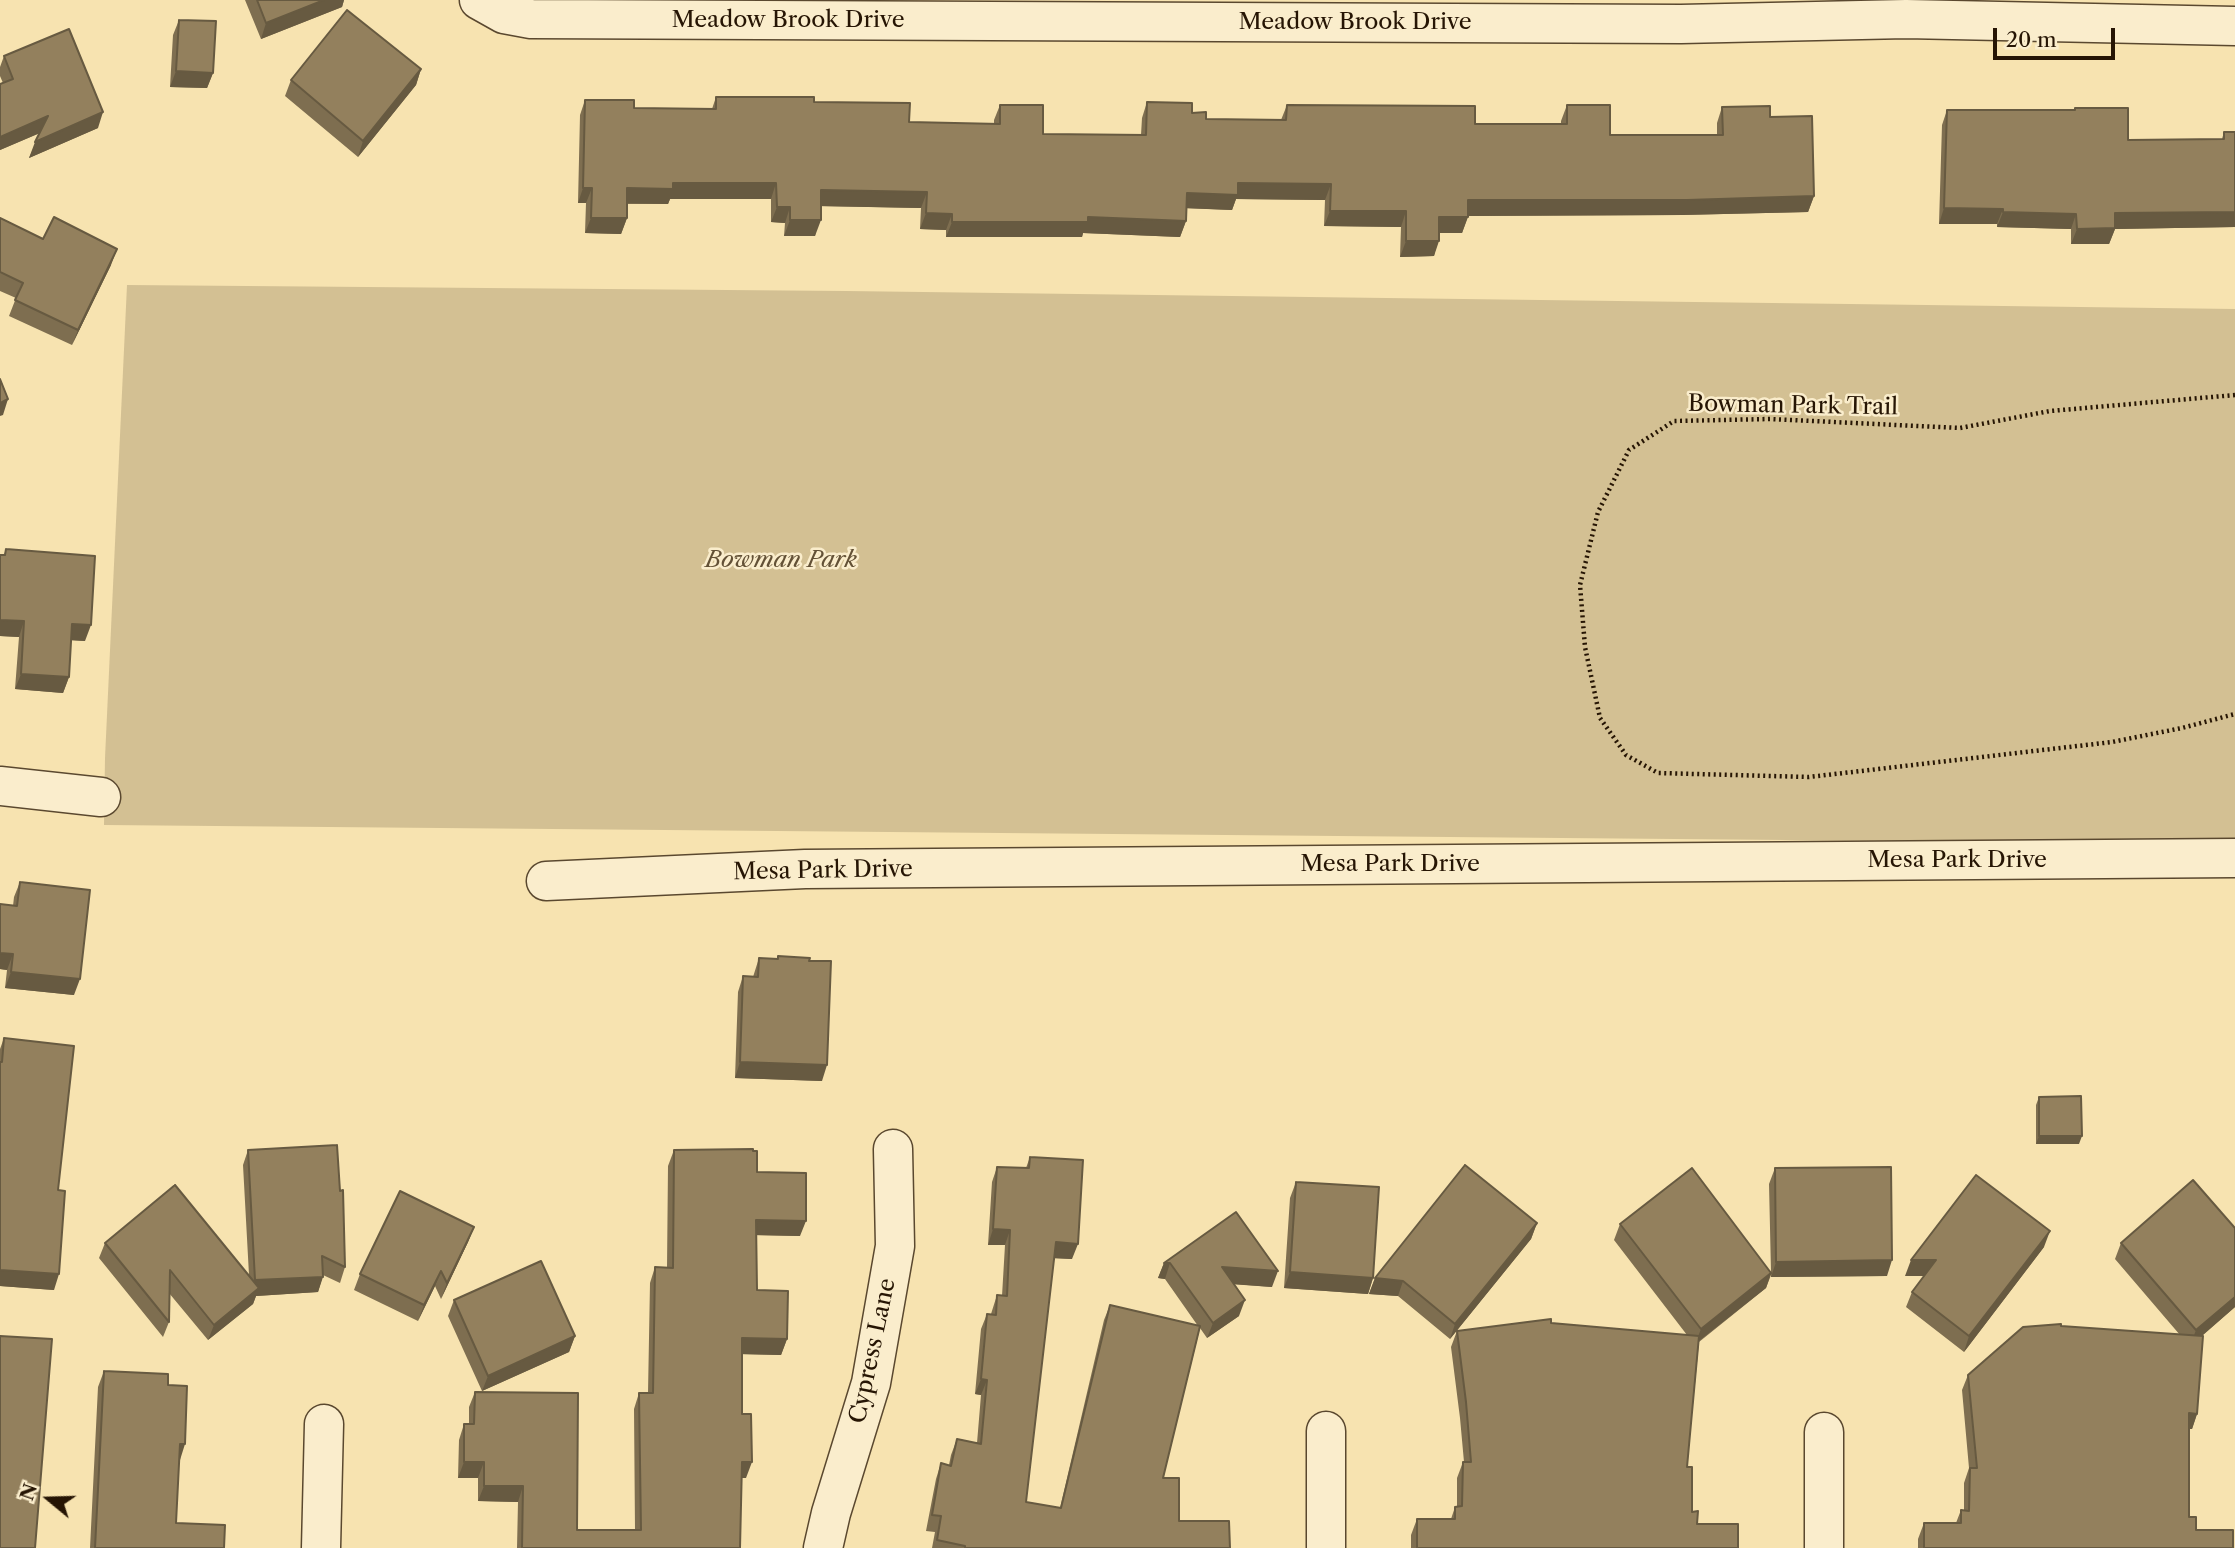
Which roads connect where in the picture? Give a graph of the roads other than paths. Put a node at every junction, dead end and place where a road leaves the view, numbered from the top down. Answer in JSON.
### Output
{"nodes":[{"id":1,"x":479,"y":0,"type":"edge"},
{"id":2,"x":1906,"y":10,"type":"edge"},
{"id":3,"x":2235,"y":26,"type":"edge"},
{"id":4,"x":0,"y":786,"type":"edge"},
{"id":5,"x":101,"y":797,"type":"dead end"},
{"id":6,"x":2235,"y":858,"type":"edge"},
{"id":7,"x":546,"y":881,"type":"dead end"},
{"id":8,"x":893,"y":1149,"type":"dead end"},
{"id":9,"x":324,"y":1424,"type":"dead end"},
{"id":10,"x":1326,"y":1431,"type":"dead end"},
{"id":11,"x":1824,"y":1432,"type":"dead end"},
{"id":12,"x":321,"y":1548,"type":"edge"},
{"id":13,"x":823,"y":1548,"type":"edge"},
{"id":14,"x":1326,"y":1548,"type":"edge"},
{"id":15,"x":1824,"y":1548,"type":"edge"}],
"edges":[{"from":1,"to":2,"type":"street","name":"Meadow Brook Drive"},
{"from":2,"to":3,"type":"street","name":"Meadow Brook Drive"},
{"from":4,"to":5,"type":"street"},
{"from":6,"to":7,"type":"street","name":"Mesa Park Drive"},
{"from":8,"to":13,"type":"street","name":"Cypress Lane"},
{"from":9,"to":12,"type":"street"},
{"from":10,"to":14,"type":"street"},
{"from":11,"to":15,"type":"street"}]}
